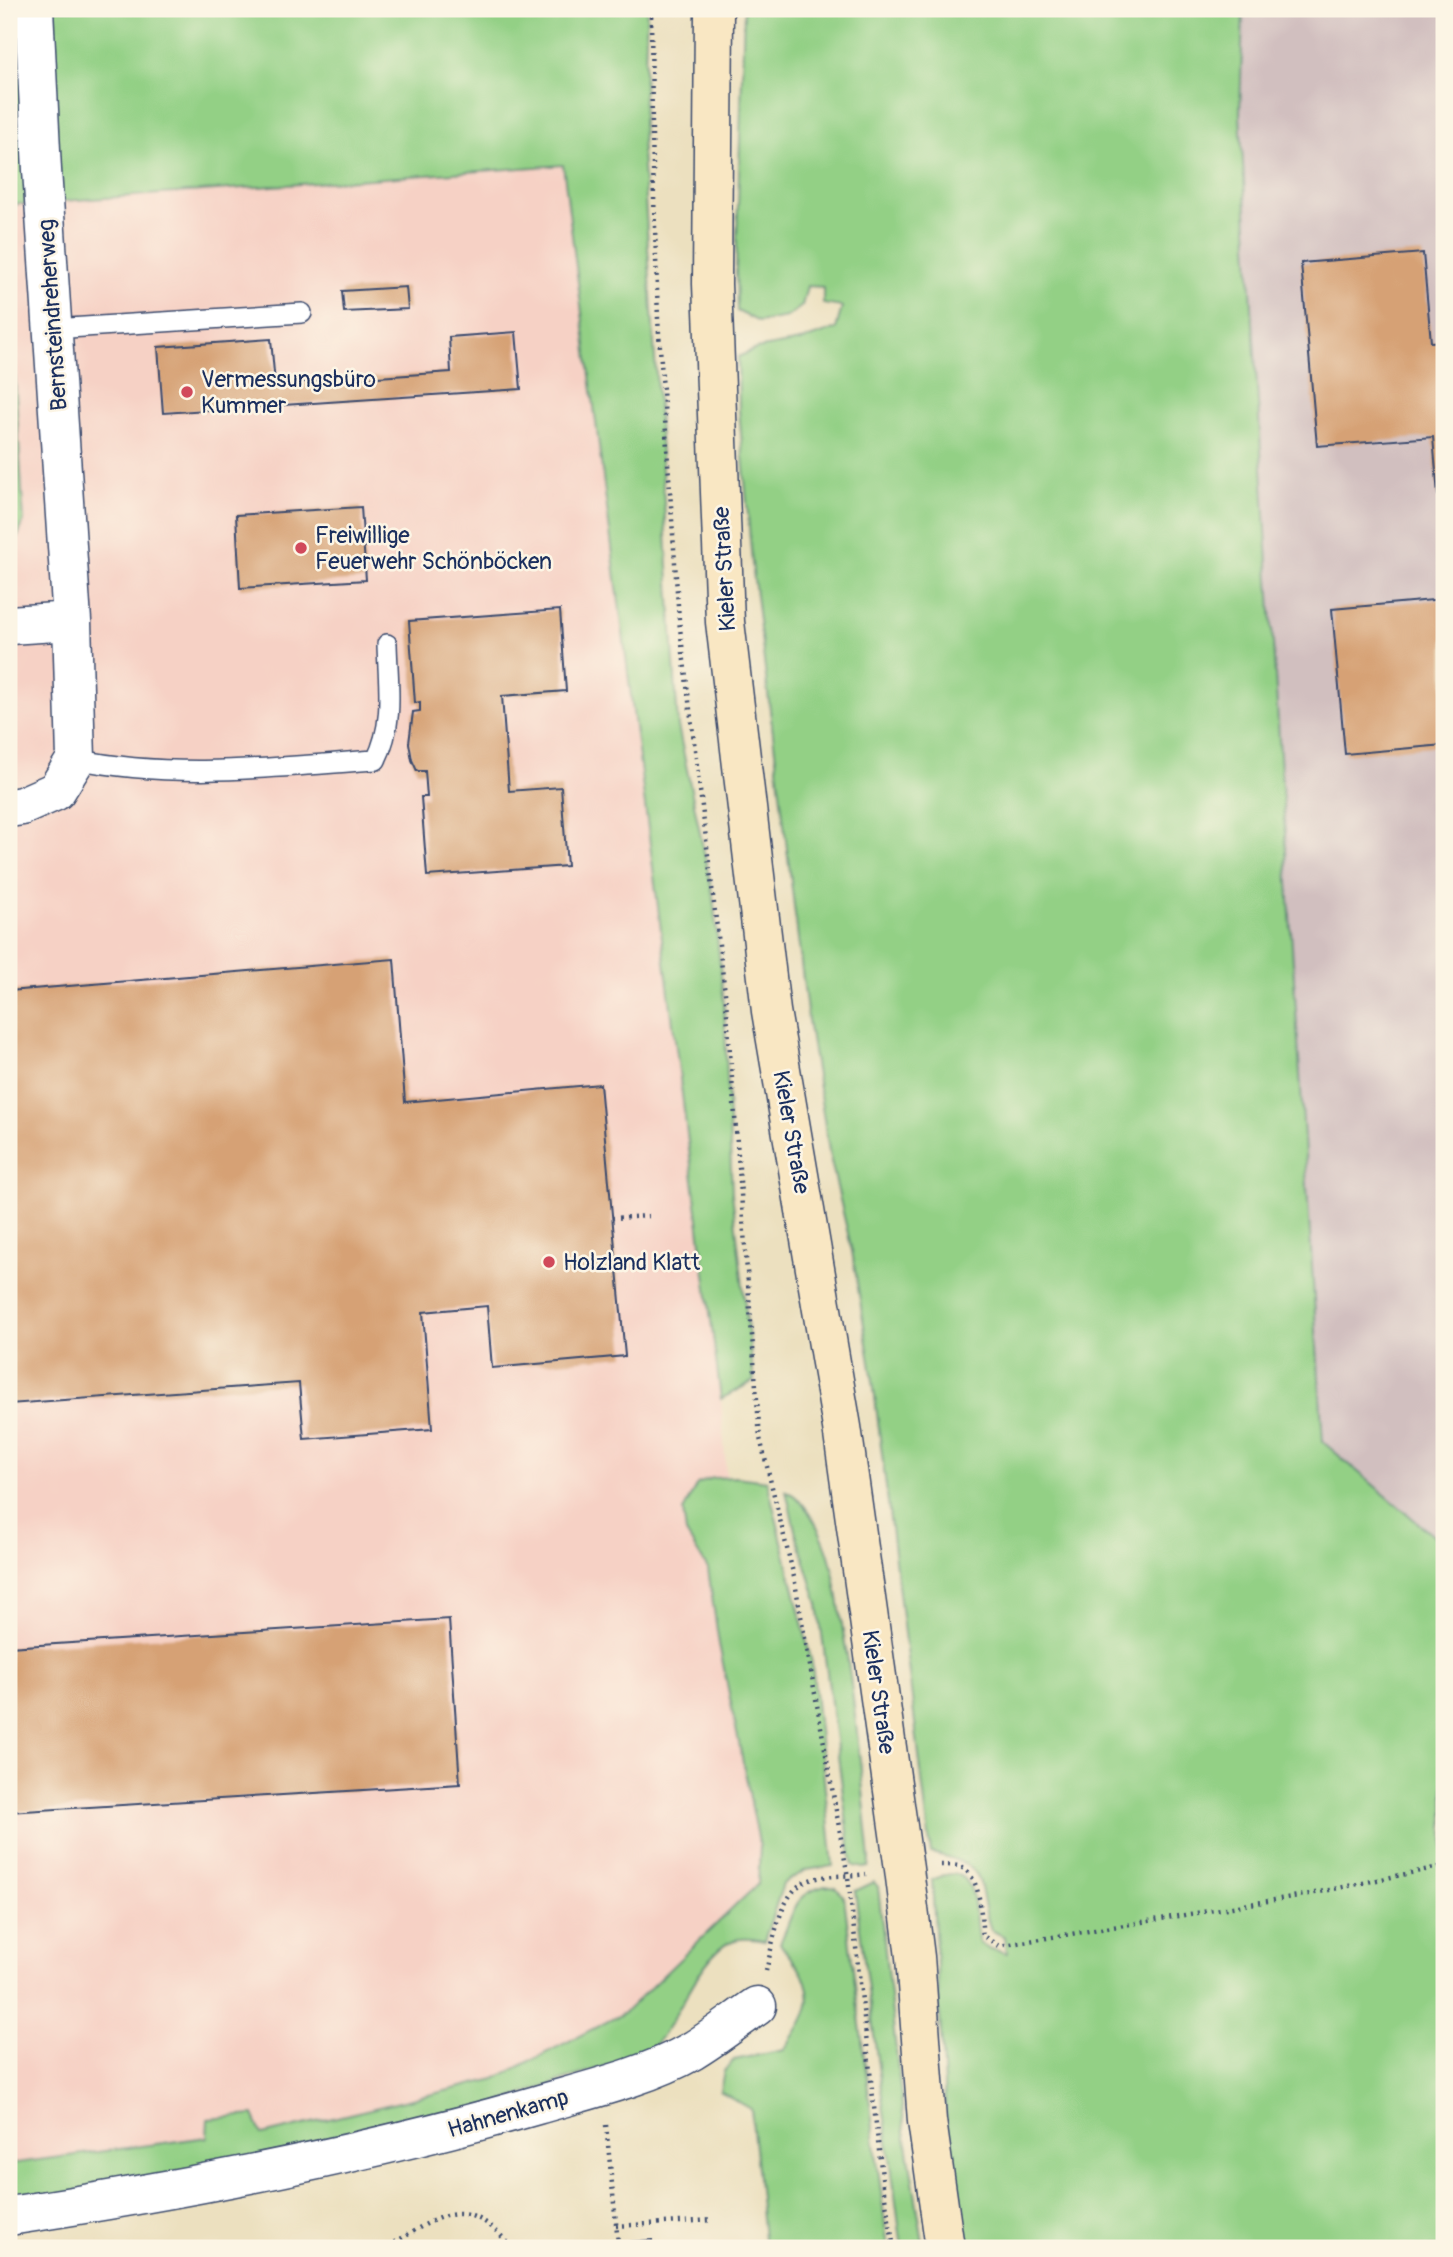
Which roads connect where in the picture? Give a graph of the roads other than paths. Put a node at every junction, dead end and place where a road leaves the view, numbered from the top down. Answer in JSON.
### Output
{"nodes":[{"id":1,"x":34,"y":9,"type":"edge"},
{"id":2,"x":714,"y":9,"type":"edge"},
{"id":3,"x":302,"y":313,"type":"dead end"},
{"id":4,"x":53,"y":329,"type":"junction"},
{"id":5,"x":72,"y":621,"type":"junction"},
{"id":6,"x":9,"y":625,"type":"edge"},
{"id":7,"x":387,"y":644,"type":"dead end"},
{"id":8,"x":76,"y":759,"type":"junction"},
{"id":9,"x":9,"y":808,"type":"edge"},
{"id":10,"x":757,"y":2006,"type":"road end"},
{"id":11,"x":9,"y":2216,"type":"edge"},
{"id":12,"x":945,"y":2248,"type":"edge"}],
"edges":[{"from":1,"to":4,"type":"street","name":"Bernsteindreherweg"},
{"from":2,"to":12,"type":"main road","name":"Kieler Straße"},
{"from":3,"to":4,"type":"lane"},
{"from":4,"to":5,"type":"street","name":"Bernsteindreherweg"},
{"from":5,"to":6,"type":"street"},
{"from":5,"to":8,"type":"street","name":"Bernsteindreherweg"},
{"from":7,"to":8,"type":"lane"},
{"from":8,"to":9,"type":"street"},
{"from":10,"to":11,"type":"street","name":"Hahnenkamp"}]}
